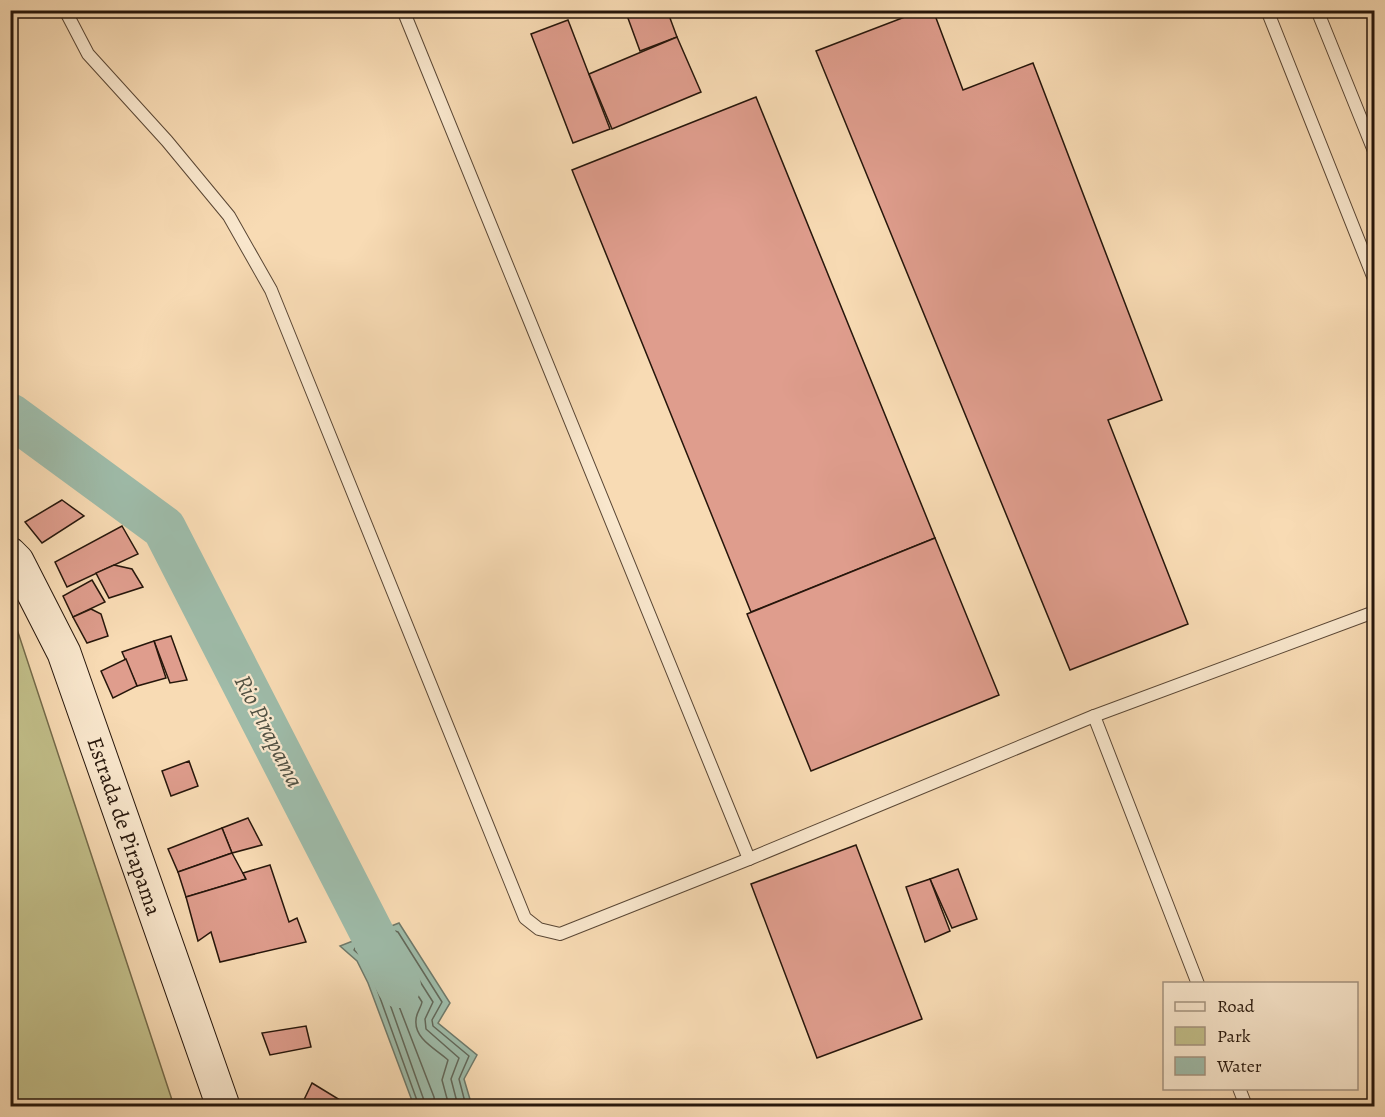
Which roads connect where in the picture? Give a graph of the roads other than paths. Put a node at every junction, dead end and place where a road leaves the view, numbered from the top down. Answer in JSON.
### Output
{"nodes":[{"id":1,"x":65,"y":10,"type":"edge"},
{"id":2,"x":403,"y":10,"type":"edge"},
{"id":3,"x":1267,"y":10,"type":"edge"},
{"id":4,"x":1317,"y":10,"type":"edge"},
{"id":5,"x":1374,"y":151,"type":"edge"},
{"id":6,"x":1374,"y":279,"type":"edge"},
{"id":7,"x":10,"y":554,"type":"edge"},
{"id":8,"x":1374,"y":612,"type":"edge"},
{"id":9,"x":1094,"y":716,"type":"junction"},
{"id":10,"x":749,"y":859,"type":"junction"},
{"id":11,"x":1197,"y":982,"type":"edge"},
{"id":12,"x":1239,"y":1090,"type":"edge"},
{"id":13,"x":223,"y":1107,"type":"edge"},
{"id":14,"x":1246,"y":1107,"type":"edge"}],
"edges":[{"from":1,"to":10,"type":"lane"},
{"from":2,"to":10,"type":"lane"},
{"from":3,"to":6,"type":"lane"},
{"from":4,"to":5,"type":"lane"},
{"from":7,"to":13,"type":"main road","name":"Estrada de Pirapama"},
{"from":8,"to":9,"type":"lane"},
{"from":9,"to":10,"type":"lane"},
{"from":9,"to":11,"type":"lane"},
{"from":12,"to":14,"type":"lane"}]}
